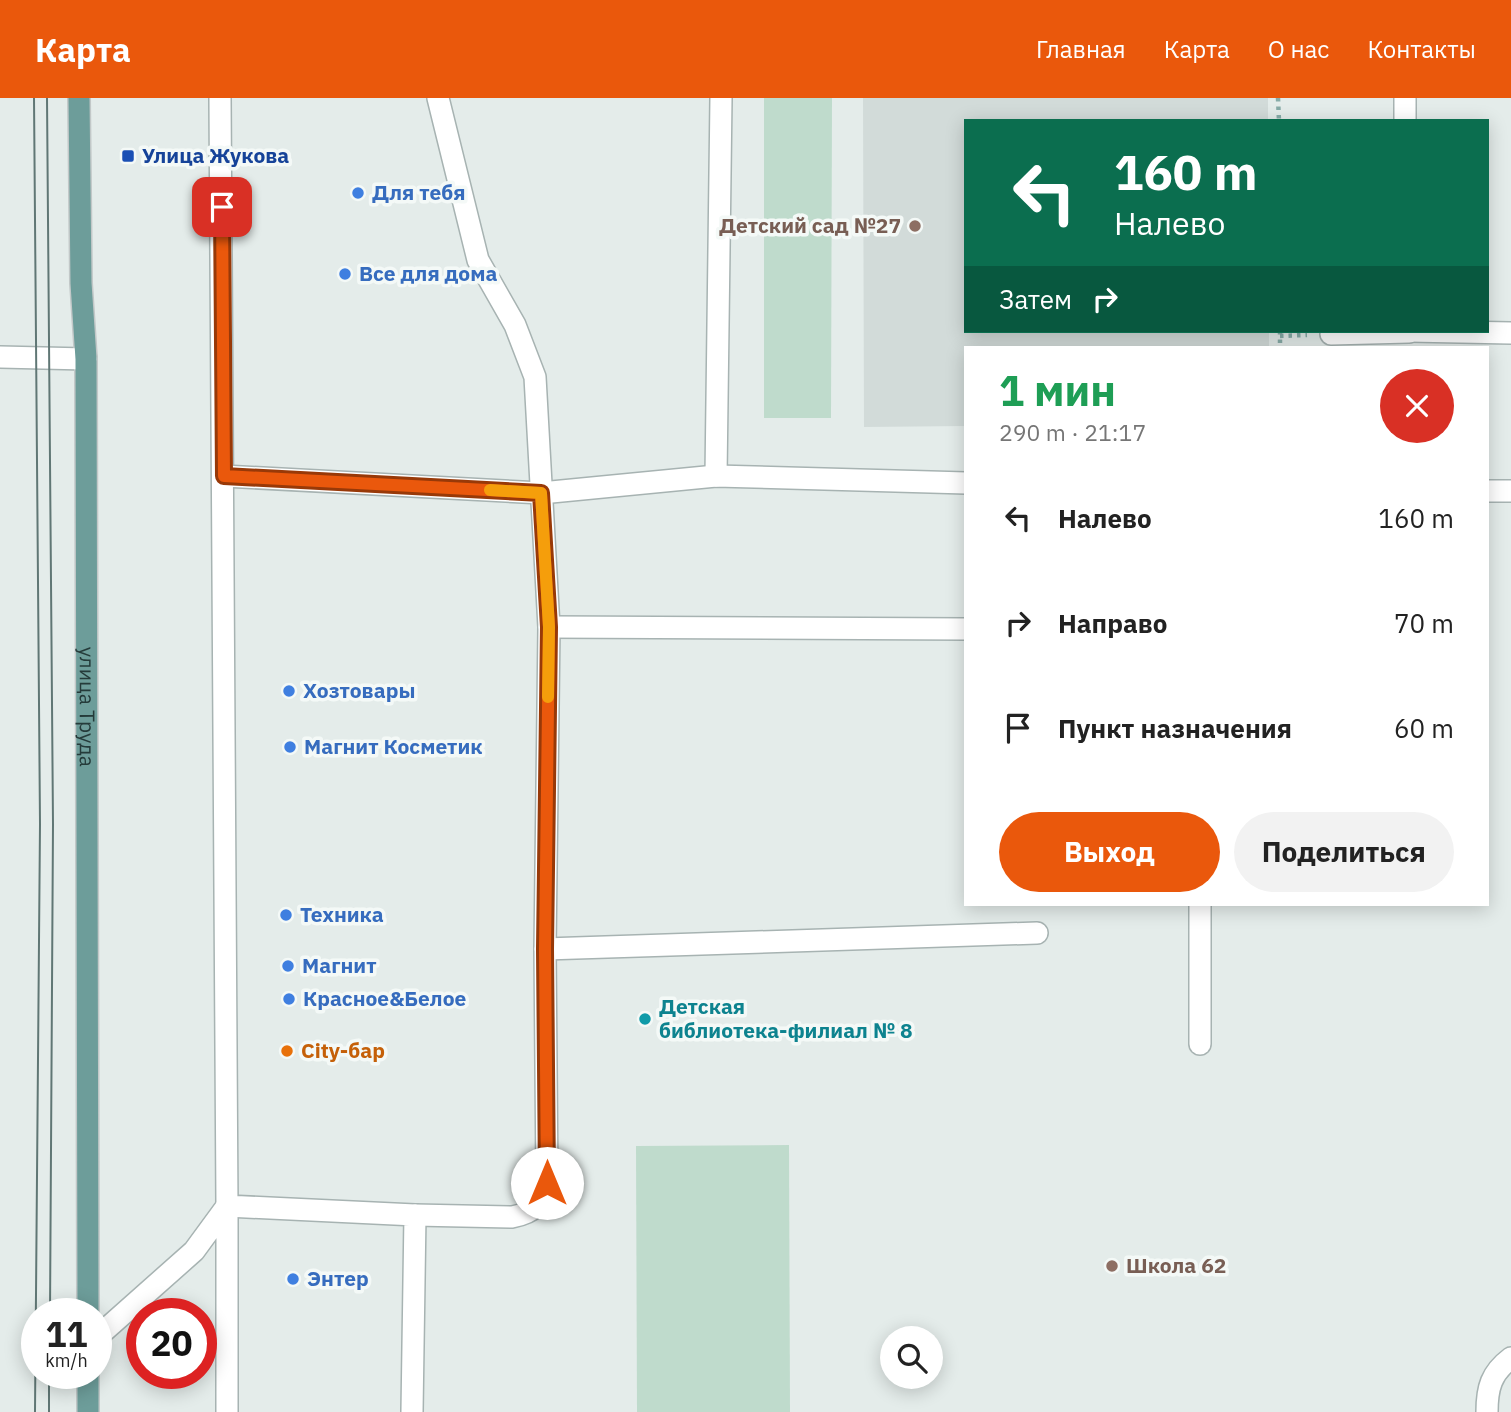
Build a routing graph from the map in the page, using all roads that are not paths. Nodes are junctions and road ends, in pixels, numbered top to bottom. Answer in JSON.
{"nodes":[{"id":1,"x":79,"y":98,"type":"edge"},
{"id":2,"x":220,"y":98,"type":"edge"},
{"id":3,"x":438,"y":98,"type":"edge"},
{"id":4,"x":720,"y":98,"type":"edge"},
{"id":5,"x":1405,"y":98,"type":"edge"},
{"id":6,"x":1405,"y":119,"type":"edge"},
{"id":7,"x":1357,"y":333,"type":"edge"},
{"id":8,"x":1489,"y":333,"type":"edge"},
{"id":9,"x":1511,"y":333,"type":"edge"},
{"id":10,"x":1331,"y":334,"type":"dead end"},
{"id":11,"x":0,"y":357,"type":"edge"},
{"id":12,"x":86,"y":359,"type":"junction"},
{"id":13,"x":224,"y":476,"type":"junction"},
{"id":14,"x":716,"y":476,"type":"junction"},
{"id":15,"x":964,"y":483,"type":"edge"},
{"id":16,"x":1489,"y":491,"type":"edge"},
{"id":17,"x":1511,"y":491,"type":"edge"},
{"id":18,"x":541,"y":493,"type":"junction"},
{"id":19,"x":549,"y":627,"type":"junction"},
{"id":20,"x":964,"y":629,"type":"edge"},
{"id":21,"x":1200,"y":906,"type":"edge"},
{"id":22,"x":1037,"y":933,"type":"dead end"},
{"id":23,"x":545,"y":949,"type":"junction"},
{"id":24,"x":1200,"y":1044,"type":"dead end"},
{"id":25,"x":227,"y":1206,"type":"junction"},
{"id":26,"x":415,"y":1215,"type":"junction"},
{"id":27,"x":88,"y":1298,"type":"edge"},
{"id":28,"x":112,"y":1324,"type":"edge"},
{"id":29,"x":1511,"y":1358,"type":"edge"},
{"id":30,"x":88,"y":1389,"type":"edge"},
{"id":31,"x":88,"y":1412,"type":"edge"},
{"id":32,"x":227,"y":1412,"type":"edge"},
{"id":33,"x":412,"y":1412,"type":"edge"},
{"id":34,"x":1487,"y":1412,"type":"edge"}],
"edges":[{"from":1,"to":12,"type":"main road","name":"улица Труда"},
{"from":2,"to":13,"type":"street"},
{"from":3,"to":18,"type":"street"},
{"from":4,"to":14,"type":"street"},
{"from":5,"to":6,"type":"street"},
{"from":7,"to":10,"type":"street"},
{"from":8,"to":9,"type":"street"},
{"from":11,"to":12,"type":"street"},
{"from":12,"to":27,"type":"main road","name":"улица Труда"},
{"from":13,"to":18,"type":"street"},
{"from":13,"to":25,"type":"street"},
{"from":14,"to":15,"type":"street"},
{"from":14,"to":18,"type":"street"},
{"from":16,"to":17,"type":"street"},
{"from":18,"to":19,"type":"street"},
{"from":19,"to":20,"type":"street"},
{"from":19,"to":23,"type":"street"},
{"from":21,"to":24,"type":"street"},
{"from":22,"to":23,"type":"street"},
{"from":23,"to":26,"type":"street"},
{"from":25,"to":26,"type":"street"},
{"from":25,"to":28,"type":"street"},
{"from":25,"to":32,"type":"street"},
{"from":26,"to":33,"type":"street"},
{"from":29,"to":34,"type":"street"},
{"from":30,"to":31,"type":"main road"}]}
